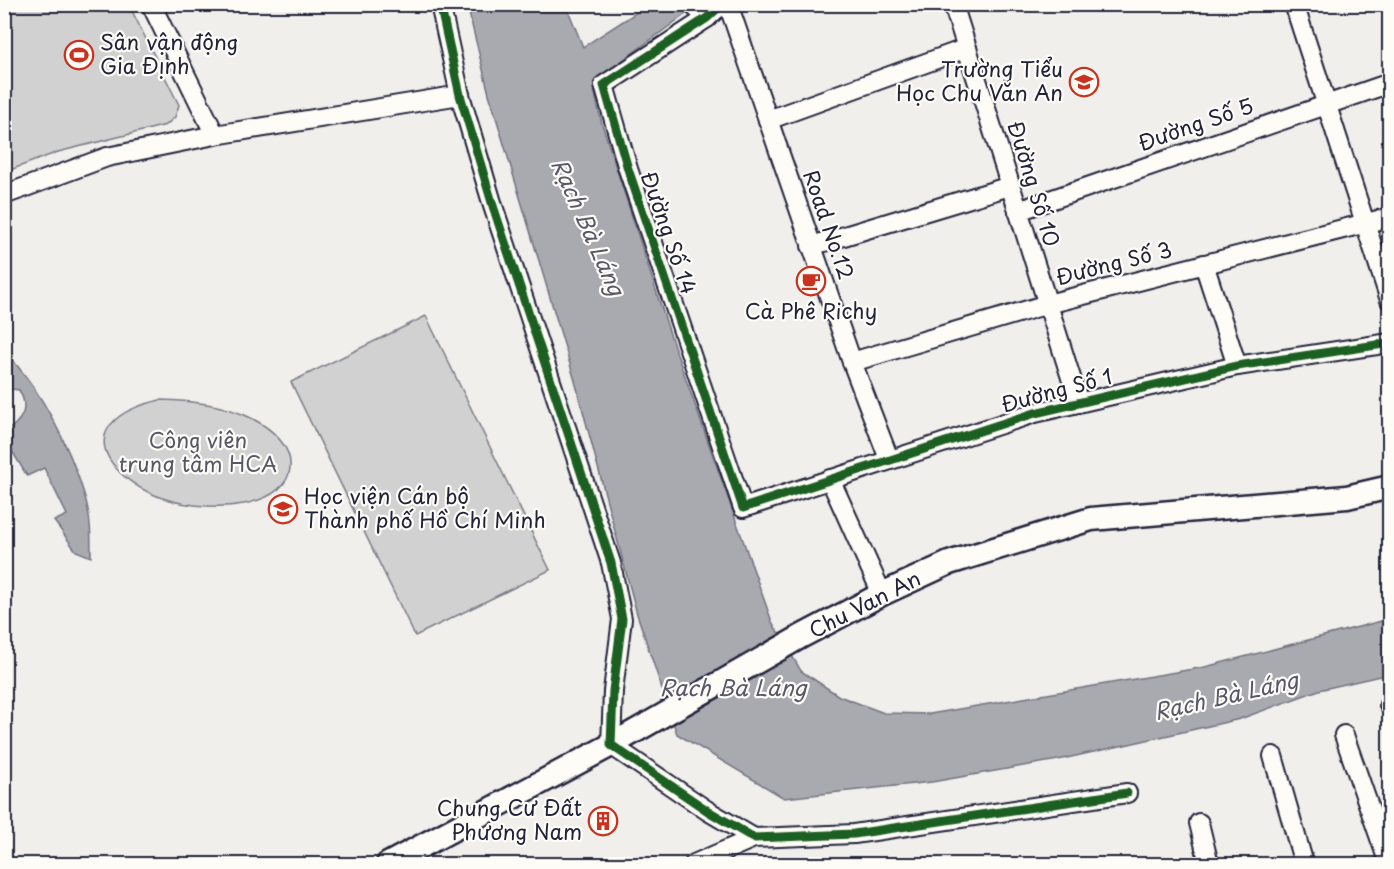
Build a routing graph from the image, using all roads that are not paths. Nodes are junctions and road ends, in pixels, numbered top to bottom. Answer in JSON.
{"nodes":[{"id":1,"x":151,"y":4,"type":"edge"},
{"id":2,"x":440,"y":4,"type":"edge"},
{"id":3,"x":722,"y":4,"type":"edge"},
{"id":4,"x":728,"y":4,"type":"edge"},
{"id":5,"x":953,"y":4,"type":"edge"},
{"id":6,"x":1294,"y":4,"type":"edge"},
{"id":7,"x":692,"y":5,"type":"edge"},
{"id":8,"x":707,"y":18,"type":"junction"},
{"id":9,"x":967,"y":48,"type":"junction"},
{"id":10,"x":1389,"y":82,"type":"edge"},
{"id":11,"x":460,"y":95,"type":"junction"},
{"id":12,"x":1326,"y":104,"type":"junction"},
{"id":13,"x":768,"y":120,"type":"junction"},
{"id":14,"x":215,"y":135,"type":"junction"},
{"id":15,"x":1010,"y":186,"type":"junction"},
{"id":16,"x":4,"y":195,"type":"edge"},
{"id":17,"x":1018,"y":211,"type":"junction"},
{"id":18,"x":1389,"y":217,"type":"edge"},
{"id":19,"x":1365,"y":224,"type":"junction"},
{"id":20,"x":811,"y":246,"type":"junction"},
{"id":21,"x":1204,"y":264,"type":"junction"},
{"id":22,"x":1389,"y":300,"type":"edge"},
{"id":23,"x":1048,"y":304,"type":"junction"},
{"id":24,"x":1389,"y":343,"type":"edge"},
{"id":25,"x":852,"y":362,"type":"junction"},
{"id":26,"x":1237,"y":366,"type":"junction"},
{"id":27,"x":1079,"y":403,"type":"junction"},
{"id":28,"x":889,"y":459,"type":"junction"},
{"id":29,"x":830,"y":479,"type":"junction"},
{"id":30,"x":1389,"y":487,"type":"edge"},
{"id":31,"x":743,"y":508,"type":"joint"},
{"id":32,"x":882,"y":594,"type":"junction"},
{"id":33,"x":1344,"y":735,"type":"dead end"},
{"id":34,"x":611,"y":745,"type":"junction"},
{"id":35,"x":1273,"y":756,"type":"dead end"},
{"id":36,"x":1127,"y":793,"type":"dead end"},
{"id":37,"x":1199,"y":823,"type":"dead end"},
{"id":38,"x":754,"y":838,"type":"junction"},
{"id":39,"x":388,"y":864,"type":"edge"},
{"id":40,"x":694,"y":864,"type":"edge"},
{"id":41,"x":1209,"y":864,"type":"edge"},
{"id":42,"x":1304,"y":864,"type":"edge"},
{"id":43,"x":1389,"y":864,"type":"edge"}],
"edges":[{"from":1,"to":14,"type":"street"},
{"from":2,"to":11,"type":"street"},
{"from":3,"to":8,"type":"street"},
{"from":4,"to":13,"type":"street","name":"Road No.12"},
{"from":5,"to":9,"type":"street","name":"Đường Số 10"},
{"from":6,"to":12,"type":"street"},
{"from":7,"to":8,"type":"street"},
{"from":8,"to":31,"type":"street","name":"Đường Số 14"},
{"from":9,"to":13,"type":"street"},
{"from":9,"to":15,"type":"street","name":"Đường Số 10"},
{"from":10,"to":12,"type":"street","name":"Đường Số 5"},
{"from":11,"to":14,"type":"street"},
{"from":11,"to":34,"type":"street"},
{"from":12,"to":17,"type":"street","name":"Đường Số 5"},
{"from":12,"to":19,"type":"street"},
{"from":13,"to":20,"type":"street","name":"Road No.12"},
{"from":14,"to":16,"type":"street"},
{"from":15,"to":17,"type":"street","name":"Đường Số 10"},
{"from":15,"to":20,"type":"street"},
{"from":17,"to":23,"type":"street","name":"Đường Số 10"},
{"from":18,"to":19,"type":"street","name":"Đường Số 3"},
{"from":19,"to":21,"type":"street","name":"Đường Số 3"},
{"from":19,"to":22,"type":"street"},
{"from":20,"to":25,"type":"street","name":"Road No.12"},
{"from":21,"to":23,"type":"street","name":"Đường Số 3"},
{"from":21,"to":26,"type":"street"},
{"from":23,"to":25,"type":"street","name":"Đường Số 3"},
{"from":23,"to":27,"type":"street","name":"Đường Số 10"},
{"from":24,"to":26,"type":"street","name":"Đường Số 1"},
{"from":25,"to":28,"type":"street","name":"Road No.12"},
{"from":26,"to":27,"type":"street","name":"Đường Số 1"},
{"from":27,"to":28,"type":"street","name":"Đường Số 1"},
{"from":28,"to":29,"type":"street","name":"Đường Số 1"},
{"from":29,"to":31,"type":"street","name":"Đường Số 1"},
{"from":29,"to":32,"type":"street"},
{"from":30,"to":32,"type":"street","name":"Chu Van An"},
{"from":32,"to":34,"type":"street","name":"Chu Van An"},
{"from":33,"to":43,"type":"street"},
{"from":34,"to":38,"type":"street"},
{"from":34,"to":39,"type":"street","name":"Chu Van An"},
{"from":35,"to":42,"type":"street"},
{"from":36,"to":38,"type":"street"},
{"from":37,"to":41,"type":"street"},
{"from":38,"to":40,"type":"street"}]}
